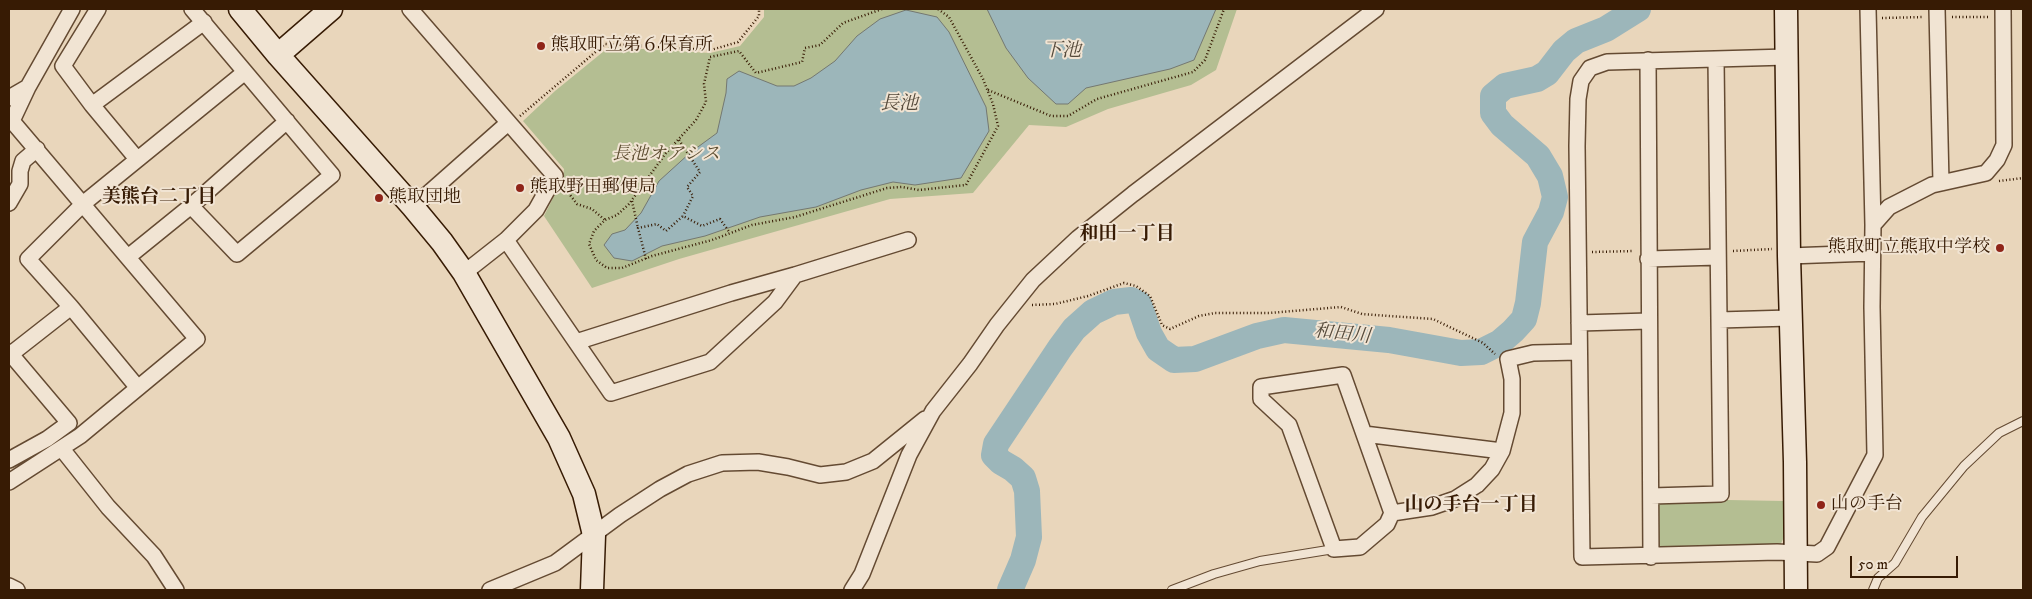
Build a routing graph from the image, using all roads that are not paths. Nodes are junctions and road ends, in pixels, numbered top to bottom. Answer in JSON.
{"nodes":[{"id":1,"x":72,"y":9,"type":"edge"},
{"id":2,"x":98,"y":9,"type":"edge"},
{"id":3,"x":192,"y":9,"type":"edge"},
{"id":4,"x":240,"y":9,"type":"edge"},
{"id":5,"x":331,"y":9,"type":"edge"},
{"id":6,"x":410,"y":9,"type":"edge"},
{"id":7,"x":1376,"y":9,"type":"edge"},
{"id":8,"x":1786,"y":9,"type":"edge"},
{"id":9,"x":1868,"y":9,"type":"edge"},
{"id":10,"x":1937,"y":9,"type":"edge"},
{"id":11,"x":2003,"y":9,"type":"edge"},
{"id":12,"x":204,"y":22,"type":"junction"},
{"id":13,"x":278,"y":55,"type":"junction"},
{"id":14,"x":1787,"y":58,"type":"junction"},
{"id":15,"x":1716,"y":59,"type":"junction"},
{"id":16,"x":1648,"y":60,"type":"junction"},
{"id":17,"x":245,"y":72,"type":"junction"},
{"id":18,"x":28,"y":87,"type":"junction"},
{"id":19,"x":9,"y":98,"type":"edge"},
{"id":20,"x":92,"y":105,"type":"junction"},
{"id":21,"x":287,"y":121,"type":"junction"},
{"id":22,"x":508,"y":123,"type":"junction"},
{"id":23,"x":36,"y":149,"type":"junction"},
{"id":24,"x":136,"y":160,"type":"junction"},
{"id":25,"x":15,"y":164,"type":"edge"},
{"id":26,"x":1941,"y":183,"type":"junction"},
{"id":27,"x":9,"y":203,"type":"edge"},
{"id":28,"x":84,"y":204,"type":"junction"},
{"id":29,"x":191,"y":206,"type":"junction"},
{"id":30,"x":413,"y":207,"type":"junction"},
{"id":31,"x":1873,"y":225,"type":"junction"},
{"id":32,"x":506,"y":240,"type":"junction"},
{"id":33,"x":908,"y":240,"type":"dead end"},
{"id":34,"x":1789,"y":253,"type":"junction"},
{"id":35,"x":1872,"y":253,"type":"junction"},
{"id":36,"x":1718,"y":254,"type":"junction"},
{"id":37,"x":1648,"y":255,"type":"junction"},
{"id":38,"x":128,"y":257,"type":"junction"},
{"id":39,"x":464,"y":273,"type":"junction"},
{"id":40,"x":795,"y":275,"type":"junction"},
{"id":41,"x":71,"y":307,"type":"junction"},
{"id":42,"x":1790,"y":318,"type":"junction"},
{"id":43,"x":1719,"y":320,"type":"junction"},
{"id":44,"x":1649,"y":321,"type":"junction"},
{"id":45,"x":1579,"y":323,"type":"junction"},
{"id":46,"x":576,"y":342,"type":"junction"},
{"id":47,"x":1579,"y":352,"type":"junction"},
{"id":48,"x":10,"y":353,"type":"edge"},
{"id":49,"x":138,"y":388,"type":"junction"},
{"id":50,"x":933,"y":411,"type":"junction"},
{"id":51,"x":2023,"y":421,"type":"edge"},
{"id":52,"x":1364,"y":434,"type":"junction"},
{"id":53,"x":62,"y":449,"type":"junction"},
{"id":54,"x":1502,"y":451,"type":"junction"},
{"id":55,"x":9,"y":460,"type":"edge"},
{"id":56,"x":9,"y":482,"type":"edge"},
{"id":57,"x":1651,"y":496,"type":"junction"},
{"id":58,"x":1392,"y":513,"type":"junction"},
{"id":59,"x":594,"y":535,"type":"junction"},
{"id":60,"x":1334,"y":549,"type":"junction"},
{"id":61,"x":1796,"y":553,"type":"junction"},
{"id":62,"x":1651,"y":557,"type":"junction"},
{"id":63,"x":9,"y":586,"type":"edge"},
{"id":64,"x":17,"y":590,"type":"edge"},
{"id":65,"x":176,"y":590,"type":"edge"},
{"id":66,"x":490,"y":590,"type":"edge"},
{"id":67,"x":592,"y":590,"type":"edge"},
{"id":68,"x":852,"y":590,"type":"edge"},
{"id":69,"x":1172,"y":590,"type":"edge"},
{"id":70,"x":1796,"y":590,"type":"edge"},
{"id":71,"x":1873,"y":590,"type":"edge"}],
"edges":[{"from":1,"to":18,"type":"street"},
{"from":2,"to":20,"type":"street"},
{"from":3,"to":12,"type":"street"},
{"from":4,"to":13,"type":"street"},
{"from":5,"to":13,"type":"street"},
{"from":6,"to":22,"type":"street"},
{"from":7,"to":50,"type":"street"},
{"from":8,"to":14,"type":"street"},
{"from":9,"to":31,"type":"street"},
{"from":10,"to":26,"type":"street"},
{"from":11,"to":26,"type":"street"},
{"from":12,"to":17,"type":"street"},
{"from":12,"to":20,"type":"street"},
{"from":13,"to":30,"type":"street"},
{"from":14,"to":15,"type":"street"},
{"from":14,"to":34,"type":"street"},
{"from":15,"to":16,"type":"street"},
{"from":15,"to":36,"type":"street"},
{"from":16,"to":37,"type":"street"},
{"from":16,"to":45,"type":"street"},
{"from":17,"to":21,"type":"street"},
{"from":17,"to":24,"type":"street"},
{"from":18,"to":19,"type":"street"},
{"from":18,"to":23,"type":"street"},
{"from":20,"to":24,"type":"street"},
{"from":21,"to":29,"type":"street"},
{"from":21,"to":29,"type":"street"},
{"from":22,"to":30,"type":"street"},
{"from":22,"to":32,"type":"street"},
{"from":23,"to":25,"type":"street"},
{"from":23,"to":28,"type":"street"},
{"from":24,"to":28,"type":"street"},
{"from":25,"to":27,"type":"street"},
{"from":26,"to":31,"type":"street"},
{"from":28,"to":38,"type":"street"},
{"from":28,"to":41,"type":"street"},
{"from":29,"to":38,"type":"street"},
{"from":30,"to":39,"type":"street"},
{"from":31,"to":35,"type":"street"},
{"from":32,"to":39,"type":"street"},
{"from":32,"to":46,"type":"street"},
{"from":33,"to":40,"type":"street"},
{"from":34,"to":35,"type":"street"},
{"from":34,"to":42,"type":"street"},
{"from":35,"to":61,"type":"street"},
{"from":36,"to":37,"type":"street"},
{"from":36,"to":43,"type":"street"},
{"from":37,"to":44,"type":"street"},
{"from":38,"to":49,"type":"street"},
{"from":39,"to":59,"type":"street"},
{"from":40,"to":46,"type":"street"},
{"from":40,"to":46,"type":"street"},
{"from":41,"to":48,"type":"street"},
{"from":41,"to":49,"type":"street"},
{"from":42,"to":43,"type":"street"},
{"from":42,"to":61,"type":"street"},
{"from":43,"to":57,"type":"street"},
{"from":44,"to":45,"type":"street"},
{"from":44,"to":57,"type":"street"},
{"from":45,"to":47,"type":"street"},
{"from":47,"to":54,"type":"street"},
{"from":47,"to":62,"type":"street"},
{"from":48,"to":55,"type":"street"},
{"from":49,"to":53,"type":"street"},
{"from":50,"to":59,"type":"street"},
{"from":50,"to":68,"type":"street"},
{"from":51,"to":71,"type":"lane"},
{"from":52,"to":54,"type":"street"},
{"from":52,"to":58,"type":"street"},
{"from":52,"to":60,"type":"street"},
{"from":53,"to":56,"type":"street"},
{"from":53,"to":65,"type":"street"},
{"from":54,"to":58,"type":"street"},
{"from":57,"to":62,"type":"street"},
{"from":58,"to":60,"type":"street"},
{"from":59,"to":66,"type":"street"},
{"from":59,"to":67,"type":"street"},
{"from":60,"to":69,"type":"lane"},
{"from":61,"to":62,"type":"street"},
{"from":61,"to":70,"type":"street"},
{"from":63,"to":64,"type":"street"}]}
